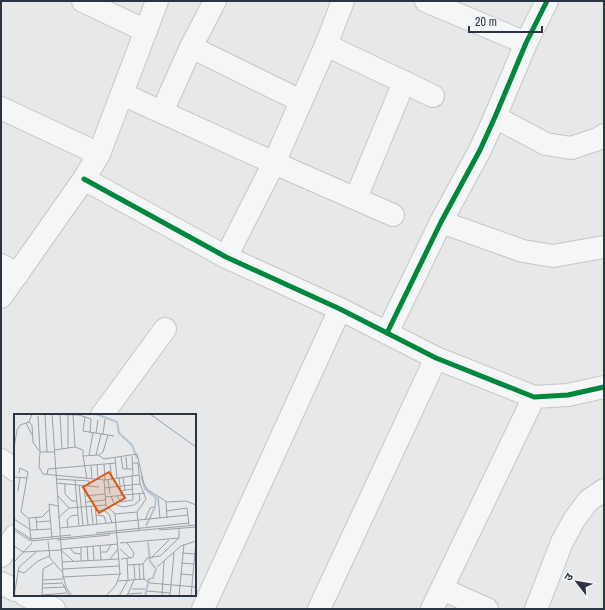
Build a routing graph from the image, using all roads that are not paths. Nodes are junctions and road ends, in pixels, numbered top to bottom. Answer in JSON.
{"nodes":[{"id":1,"x":83,"y":1,"type":"edge"},
{"id":2,"x":157,"y":1,"type":"edge"},
{"id":3,"x":215,"y":1,"type":"edge"},
{"id":4,"x":344,"y":1,"type":"edge"},
{"id":5,"x":547,"y":1,"type":"edge"},
{"id":6,"x":436,"y":3,"type":"edge"},
{"id":7,"x":146,"y":31,"type":"junction"},
{"id":8,"x":526,"y":43,"type":"junction"},
{"id":9,"x":326,"y":45,"type":"junction"},
{"id":10,"x":191,"y":47,"type":"junction"},
{"id":11,"x":404,"y":82,"type":"junction"},
{"id":12,"x":122,"y":94,"type":"junction"},
{"id":13,"x":432,"y":96,"type":"dead end"},
{"id":14,"x":301,"y":101,"type":"junction"},
{"id":15,"x":1,"y":108,"type":"edge"},
{"id":16,"x":162,"y":112,"type":"junction"},
{"id":17,"x":495,"y":117,"type":"junction"},
{"id":18,"x":604,"y":135,"type":"edge"},
{"id":19,"x":99,"y":154,"type":"junction"},
{"id":20,"x":274,"y":163,"type":"junction"},
{"id":21,"x":84,"y":179,"type":"junction"},
{"id":22,"x":356,"y":198,"type":"junction"},
{"id":23,"x":393,"y":215,"type":"dead end"},
{"id":24,"x":441,"y":222,"type":"junction"},
{"id":25,"x":604,"y":247,"type":"edge"},
{"id":26,"x":226,"y":257,"type":"junction"},
{"id":27,"x":10,"y":269,"type":"edge"},
{"id":28,"x":1,"y":298,"type":"edge"},
{"id":29,"x":340,"y":309,"type":"junction"},
{"id":30,"x":165,"y":329,"type":"dead end"},
{"id":31,"x":387,"y":333,"type":"junction"},
{"id":32,"x":436,"y":358,"type":"junction"},
{"id":33,"x":604,"y":387,"type":"edge"},
{"id":34,"x":534,"y":397,"type":"junction"},
{"id":35,"x":103,"y":414,"type":"edge"},
{"id":36,"x":1,"y":460,"type":"edge"},
{"id":37,"x":14,"y":469,"type":"edge"},
{"id":38,"x":604,"y":490,"type":"edge"},
{"id":39,"x":14,"y":537,"type":"edge"},
{"id":40,"x":1,"y":556,"type":"edge"},
{"id":41,"x":1,"y":584,"type":"edge"},
{"id":42,"x":442,"y":589,"type":"junction"},
{"id":43,"x":14,"y":590,"type":"edge"},
{"id":44,"x":27,"y":596,"type":"edge"},
{"id":45,"x":54,"y":609,"type":"edge"},
{"id":46,"x":203,"y":609,"type":"edge"},
{"id":47,"x":319,"y":609,"type":"edge"},
{"id":48,"x":432,"y":609,"type":"edge"},
{"id":49,"x":487,"y":609,"type":"edge"},
{"id":50,"x":536,"y":609,"type":"edge"}],
"edges":[{"from":1,"to":7,"type":"street"},
{"from":2,"to":7,"type":"street"},
{"from":3,"to":10,"type":"street"},
{"from":4,"to":9,"type":"street"},
{"from":5,"to":8,"type":"street"},
{"from":6,"to":8,"type":"street"},
{"from":7,"to":12,"type":"street"},
{"from":8,"to":17,"type":"street"},
{"from":9,"to":11,"type":"street"},
{"from":9,"to":14,"type":"street"},
{"from":10,"to":14,"type":"street"},
{"from":10,"to":16,"type":"street"},
{"from":11,"to":13,"type":"street"},
{"from":11,"to":22,"type":"street"},
{"from":12,"to":16,"type":"street"},
{"from":12,"to":19,"type":"street"},
{"from":14,"to":20,"type":"street"},
{"from":15,"to":19,"type":"street"},
{"from":16,"to":20,"type":"street"},
{"from":17,"to":18,"type":"street"},
{"from":17,"to":24,"type":"street"},
{"from":19,"to":21,"type":"street"},
{"from":20,"to":22,"type":"street"},
{"from":20,"to":26,"type":"street"},
{"from":21,"to":26,"type":"street"},
{"from":21,"to":27,"type":"street"},
{"from":22,"to":23,"type":"street"},
{"from":24,"to":25,"type":"street"},
{"from":24,"to":31,"type":"street"},
{"from":26,"to":29,"type":"street"},
{"from":27,"to":28,"type":"street"},
{"from":29,"to":31,"type":"street"},
{"from":29,"to":46,"type":"street"},
{"from":30,"to":35,"type":"street"},
{"from":31,"to":32,"type":"street"},
{"from":32,"to":34,"type":"street"},
{"from":32,"to":47,"type":"street"},
{"from":33,"to":34,"type":"street"},
{"from":34,"to":42,"type":"street"},
{"from":36,"to":37,"type":"street"},
{"from":38,"to":50,"type":"street"},
{"from":39,"to":40,"type":"street"},
{"from":41,"to":43,"type":"street"},
{"from":42,"to":48,"type":"street"},
{"from":42,"to":49,"type":"street"},
{"from":44,"to":45,"type":"street"}]}
